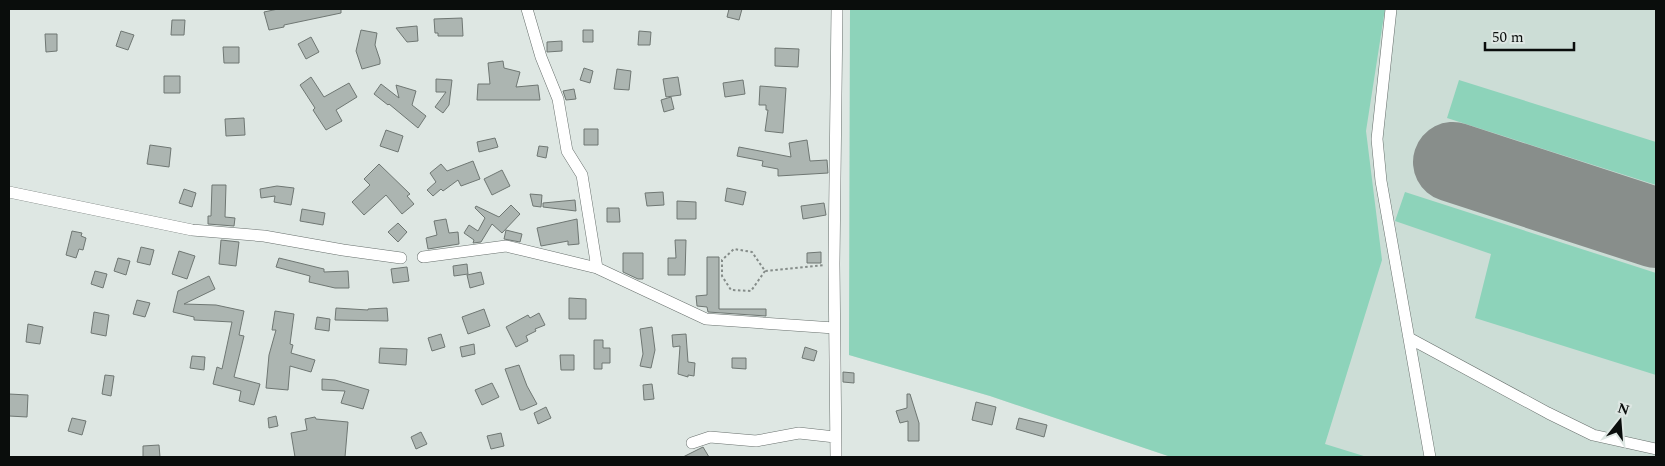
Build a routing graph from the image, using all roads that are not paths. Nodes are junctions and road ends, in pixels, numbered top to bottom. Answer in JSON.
{"nodes":[{"id":1,"x":527,"y":9,"type":"edge"},
{"id":2,"x":837,"y":9,"type":"edge"},
{"id":3,"x":1391,"y":9,"type":"edge"},
{"id":4,"x":9,"y":192,"type":"edge"},
{"id":5,"x":423,"y":257,"type":"dead end"},
{"id":6,"x":401,"y":258,"type":"dead end"},
{"id":7,"x":596,"y":268,"type":"junction"},
{"id":8,"x":834,"y":328,"type":"junction"},
{"id":9,"x":1410,"y":338,"type":"junction"},
{"id":10,"x":835,"y":437,"type":"junction"},
{"id":11,"x":692,"y":443,"type":"dead end"},
{"id":12,"x":1656,"y":449,"type":"edge"},
{"id":13,"x":836,"y":457,"type":"edge"},
{"id":14,"x":1430,"y":457,"type":"edge"}],
"edges":[{"from":1,"to":7,"type":"street"},
{"from":2,"to":8,"type":"street"},
{"from":3,"to":9,"type":"street"},
{"from":4,"to":6,"type":"street"},
{"from":5,"to":7,"type":"street"},
{"from":7,"to":8,"type":"street"},
{"from":8,"to":10,"type":"street"},
{"from":9,"to":12,"type":"street"},
{"from":9,"to":14,"type":"street"},
{"from":10,"to":11,"type":"street"},
{"from":10,"to":13,"type":"street"}]}
